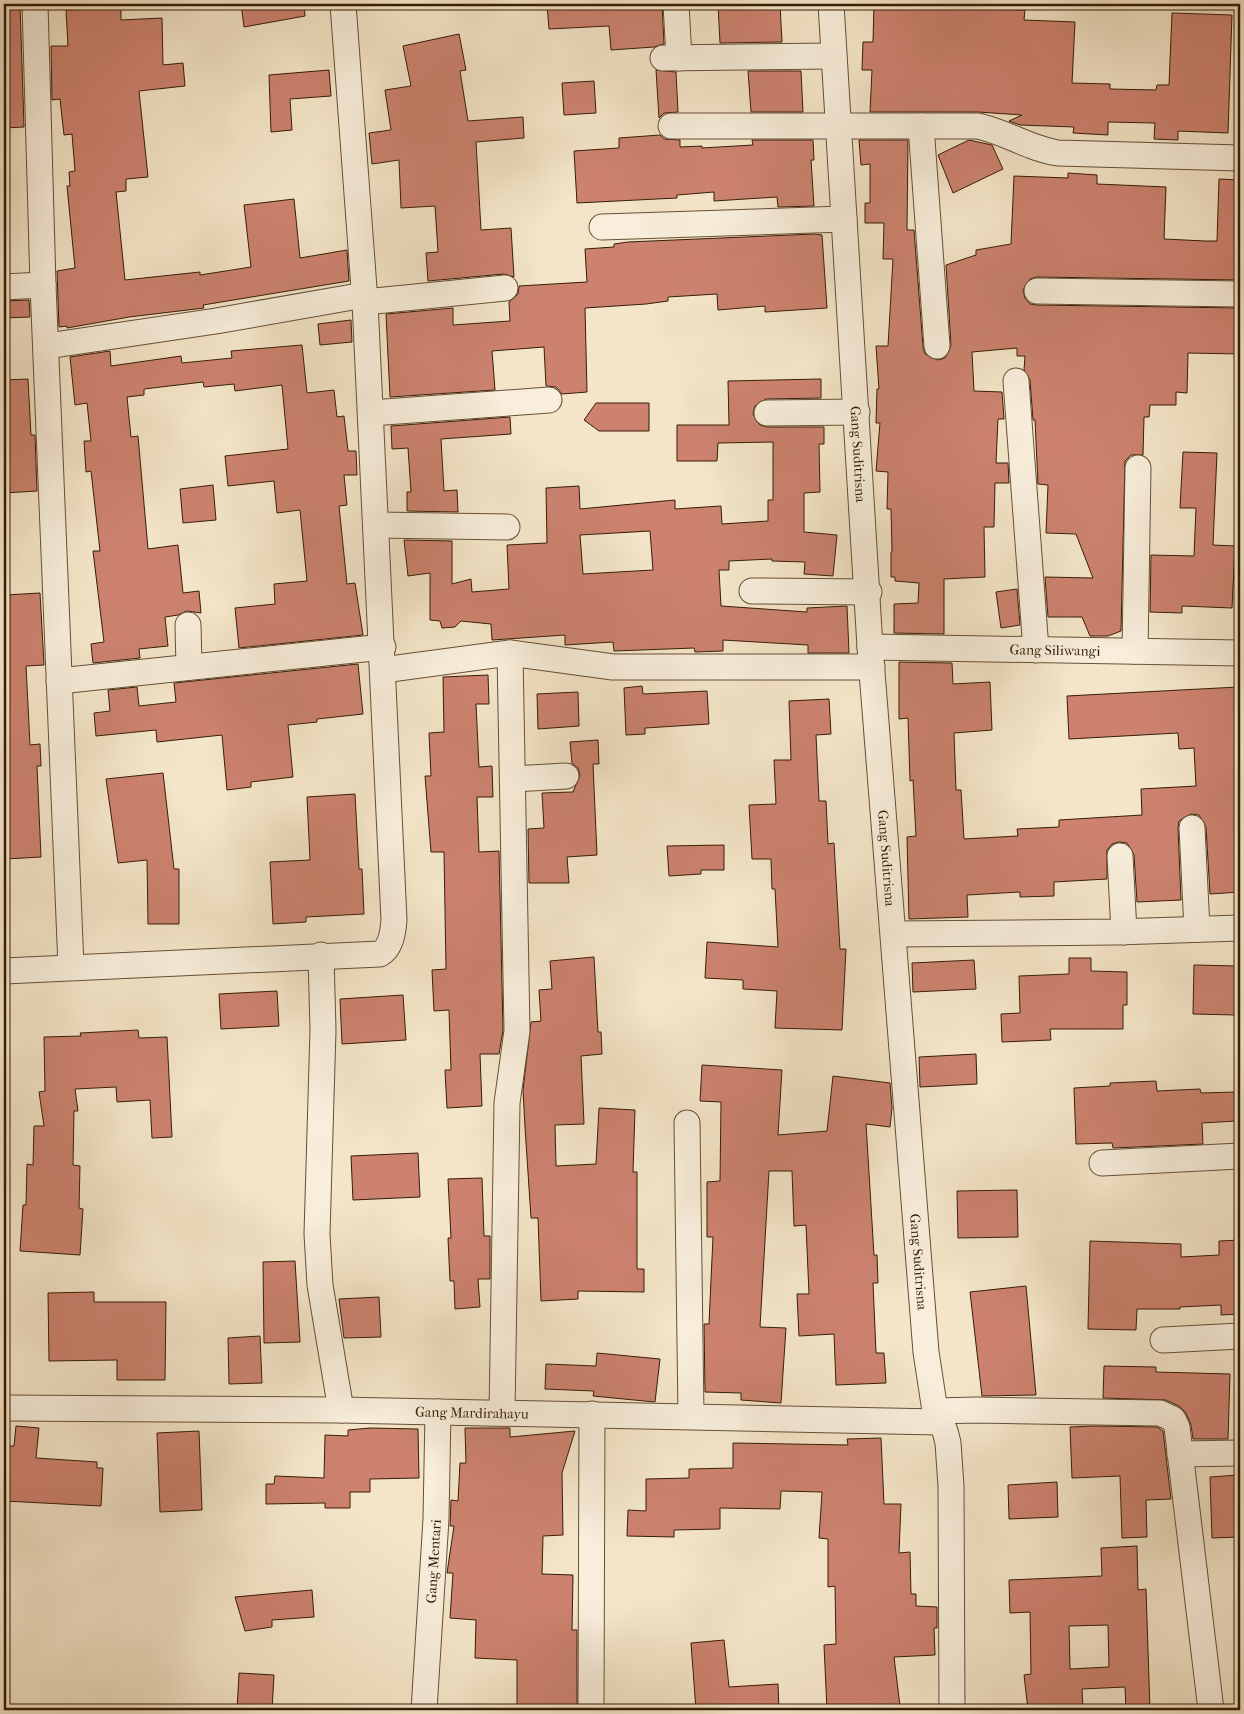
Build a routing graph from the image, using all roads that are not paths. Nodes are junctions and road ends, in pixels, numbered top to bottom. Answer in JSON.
{"nodes":[{"id":1,"x":35,"y":4,"type":"edge"},
{"id":2,"x":343,"y":4,"type":"edge"},
{"id":3,"x":676,"y":4,"type":"edge"},
{"id":4,"x":830,"y":4,"type":"edge"},
{"id":5,"x":832,"y":56,"type":"junction"},
{"id":6,"x":670,"y":126,"type":"dead end"},
{"id":7,"x":838,"y":126,"type":"junction"},
{"id":8,"x":921,"y":126,"type":"junction"},
{"id":9,"x":1240,"y":158,"type":"edge"},
{"id":10,"x":844,"y":219,"type":"junction"},
{"id":11,"x":602,"y":227,"type":"dead end"},
{"id":12,"x":43,"y":285,"type":"junction"},
{"id":13,"x":4,"y":287,"type":"edge"},
{"id":14,"x":505,"y":288,"type":"dead end"},
{"id":15,"x":1037,"y":291,"type":"dead end"},
{"id":16,"x":1240,"y":294,"type":"edge"},
{"id":17,"x":365,"y":298,"type":"junction"},
{"id":18,"x":47,"y":346,"type":"junction"},
{"id":19,"x":937,"y":346,"type":"dead end"},
{"id":20,"x":1016,"y":381,"type":"dead end"},
{"id":21,"x":549,"y":400,"type":"dead end"},
{"id":22,"x":857,"y":412,"type":"junction"},
{"id":23,"x":371,"y":413,"type":"junction"},
{"id":24,"x":767,"y":413,"type":"dead end"},
{"id":25,"x":1138,"y":468,"type":"dead end"},
{"id":26,"x":377,"y":525,"type":"junction"},
{"id":27,"x":507,"y":527,"type":"dead end"},
{"id":28,"x":752,"y":591,"type":"dead end"},
{"id":29,"x":868,"y":592,"type":"junction"},
{"id":30,"x":188,"y":625,"type":"dead end"},
{"id":31,"x":1036,"y":650,"type":"junction"},
{"id":32,"x":1135,"y":651,"type":"junction"},
{"id":33,"x":1240,"y":652,"type":"edge"},
{"id":34,"x":510,"y":653,"type":"junction"},
{"id":35,"x":871,"y":657,"type":"junction"},
{"id":36,"x":383,"y":658,"type":"junction"},
{"id":37,"x":189,"y":667,"type":"junction"},
{"id":38,"x":59,"y":681,"type":"junction"},
{"id":39,"x":566,"y":776,"type":"dead end"},
{"id":40,"x":513,"y":779,"type":"junction"},
{"id":41,"x":1192,"y":828,"type":"dead end"},
{"id":42,"x":1120,"y":856,"type":"dead end"},
{"id":43,"x":1240,"y":928,"type":"edge"},
{"id":44,"x":1197,"y":929,"type":"junction"},
{"id":45,"x":1124,"y":932,"type":"junction"},
{"id":46,"x":894,"y":934,"type":"junction"},
{"id":47,"x":322,"y":955,"type":"junction"},
{"id":48,"x":71,"y":967,"type":"junction"},
{"id":49,"x":4,"y":971,"type":"edge"},
{"id":50,"x":687,"y":1123,"type":"dead end"},
{"id":51,"x":1240,"y":1156,"type":"edge"},
{"id":52,"x":1102,"y":1163,"type":"dead end"},
{"id":53,"x":1240,"y":1336,"type":"edge"},
{"id":54,"x":1163,"y":1340,"type":"dead end"},
{"id":55,"x":4,"y":1408,"type":"edge"},
{"id":56,"x":341,"y":1410,"type":"junction"},
{"id":57,"x":438,"y":1412,"type":"junction"},
{"id":58,"x":502,"y":1413,"type":"junction"},
{"id":59,"x":592,"y":1414,"type":"junction"},
{"id":60,"x":690,"y":1415,"type":"junction"},
{"id":61,"x":937,"y":1416,"type":"junction"},
{"id":62,"x":1240,"y":1453,"type":"edge"},
{"id":63,"x":1180,"y":1454,"type":"junction"},
{"id":64,"x":424,"y":1710,"type":"edge"},
{"id":65,"x":591,"y":1710,"type":"edge"},
{"id":66,"x":952,"y":1710,"type":"edge"},
{"id":67,"x":1212,"y":1710,"type":"edge"}],
"edges":[{"from":1,"to":12,"type":"street"},
{"from":2,"to":17,"type":"street"},
{"from":3,"to":5,"type":"street"},
{"from":4,"to":5,"type":"street","name":"Gang Suditrisna"},
{"from":5,"to":7,"type":"street","name":"Gang Suditrisna"},
{"from":6,"to":7,"type":"street"},
{"from":7,"to":8,"type":"street"},
{"from":7,"to":10,"type":"street","name":"Gang Suditrisna"},
{"from":8,"to":9,"type":"street"},
{"from":8,"to":19,"type":"street"},
{"from":10,"to":11,"type":"street"},
{"from":10,"to":22,"type":"street","name":"Gang Suditrisna"},
{"from":12,"to":13,"type":"street"},
{"from":12,"to":18,"type":"street"},
{"from":14,"to":17,"type":"street"},
{"from":15,"to":16,"type":"street"},
{"from":17,"to":18,"type":"street"},
{"from":17,"to":23,"type":"street"},
{"from":18,"to":38,"type":"street"},
{"from":20,"to":31,"type":"street"},
{"from":21,"to":23,"type":"street"},
{"from":22,"to":24,"type":"street"},
{"from":22,"to":29,"type":"street","name":"Gang Suditrisna"},
{"from":23,"to":26,"type":"street"},
{"from":25,"to":32,"type":"street"},
{"from":26,"to":27,"type":"street"},
{"from":26,"to":36,"type":"street"},
{"from":28,"to":29,"type":"street"},
{"from":29,"to":35,"type":"street","name":"Gang Suditrisna"},
{"from":30,"to":37,"type":"street"},
{"from":31,"to":32,"type":"street","name":"Gang Siliwangi"},
{"from":31,"to":35,"type":"street","name":"Gang Siliwangi"},
{"from":32,"to":33,"type":"street","name":"Gang Siliwangi"},
{"from":34,"to":35,"type":"street","name":"Gang Siliwangi"},
{"from":34,"to":36,"type":"street","name":"Gang Siliwangi"},
{"from":34,"to":40,"type":"street"},
{"from":35,"to":46,"type":"street","name":"Gang Suditrisna"},
{"from":36,"to":37,"type":"street","name":"Gang Siliwangi"},
{"from":36,"to":47,"type":"street"},
{"from":37,"to":38,"type":"street","name":"Gang Siliwangi"},
{"from":38,"to":48,"type":"street"},
{"from":39,"to":40,"type":"street"},
{"from":40,"to":58,"type":"street"},
{"from":41,"to":44,"type":"street"},
{"from":42,"to":45,"type":"street"},
{"from":43,"to":44,"type":"street"},
{"from":44,"to":45,"type":"street"},
{"from":45,"to":46,"type":"street"},
{"from":46,"to":61,"type":"street","name":"Gang Suditrisna"},
{"from":47,"to":48,"type":"street"},
{"from":47,"to":56,"type":"street"},
{"from":48,"to":49,"type":"street"},
{"from":50,"to":60,"type":"street"},
{"from":51,"to":52,"type":"street"},
{"from":53,"to":54,"type":"street"},
{"from":55,"to":56,"type":"street","name":"Gang Mardirahayu"},
{"from":56,"to":57,"type":"street","name":"Gang Mardirahayu"},
{"from":57,"to":58,"type":"street","name":"Gang Mardirahayu"},
{"from":57,"to":64,"type":"street","name":"Gang Mentari"},
{"from":58,"to":59,"type":"street","name":"Gang Mardirahayu"},
{"from":59,"to":60,"type":"street","name":"Gang Mardirahayu"},
{"from":59,"to":65,"type":"street"},
{"from":60,"to":61,"type":"street","name":"Gang Mardirahayu"},
{"from":61,"to":63,"type":"street","name":"Gang Mardirahayu"},
{"from":61,"to":66,"type":"street","name":"Gang Suditrisna"},
{"from":62,"to":63,"type":"street"},
{"from":63,"to":67,"type":"street","name":"Gang Mardirahayu"}]}
